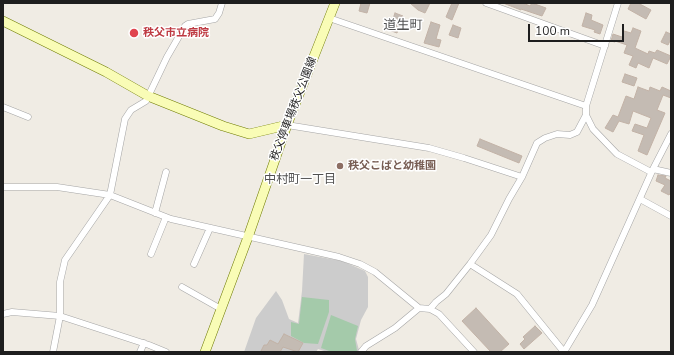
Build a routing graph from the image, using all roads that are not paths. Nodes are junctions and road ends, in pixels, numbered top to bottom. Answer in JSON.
{"nodes":[{"id":1,"x":222,"y":3,"type":"edge"},
{"id":2,"x":335,"y":3,"type":"edge"},
{"id":3,"x":487,"y":3,"type":"edge"},
{"id":4,"x":618,"y":3,"type":"edge"},
{"id":5,"x":329,"y":18,"type":"junction"},
{"id":6,"x":3,"y":21,"type":"edge"},
{"id":7,"x":605,"y":46,"type":"junction"},
{"id":8,"x":148,"y":96,"type":"junction"},
{"id":9,"x":586,"y":106,"type":"junction"},
{"id":10,"x":3,"y":107,"type":"edge"},
{"id":11,"x":586,"y":115,"type":"junction"},
{"id":12,"x":28,"y":117,"type":"dead end"},
{"id":13,"x":287,"y":125,"type":"junction"},
{"id":14,"x":671,"y":134,"type":"edge"},
{"id":15,"x":652,"y":170,"type":"junction"},
{"id":16,"x":166,"y":172,"type":"dead end"},
{"id":17,"x":671,"y":173,"type":"edge"},
{"id":18,"x":522,"y":178,"type":"junction"},
{"id":19,"x":3,"y":187,"type":"edge"},
{"id":20,"x":110,"y":195,"type":"junction"},
{"id":21,"x":640,"y":199,"type":"junction"},
{"id":22,"x":155,"y":213,"type":"junction"},
{"id":23,"x":671,"y":216,"type":"edge"},
{"id":24,"x":166,"y":217,"type":"junction"},
{"id":25,"x":210,"y":228,"type":"junction"},
{"id":26,"x":248,"y":237,"type":"junction"},
{"id":27,"x":151,"y":254,"type":"dead end"},
{"id":28,"x":194,"y":264,"type":"dead end"},
{"id":29,"x":470,"y":264,"type":"junction"},
{"id":30,"x":182,"y":286,"type":"dead end"},
{"id":31,"x":419,"y":308,"type":"junction"},
{"id":32,"x":222,"y":309,"type":"junction"},
{"id":33,"x":430,"y":309,"type":"junction"},
{"id":34,"x":3,"y":314,"type":"edge"},
{"id":35,"x":60,"y":316,"type":"junction"},
{"id":36,"x":144,"y":343,"type":"junction"},
{"id":37,"x":53,"y":352,"type":"edge"},
{"id":38,"x":140,"y":352,"type":"edge"},
{"id":39,"x":166,"y":352,"type":"edge"},
{"id":40,"x":205,"y":352,"type":"edge"},
{"id":41,"x":361,"y":352,"type":"edge"},
{"id":42,"x":474,"y":352,"type":"edge"},
{"id":43,"x":564,"y":352,"type":"edge"}],
"edges":[{"from":1,"to":8,"type":"street"},
{"from":2,"to":5,"type":"main road","name":"秩父停車場秩父公園線"},
{"from":3,"to":7,"type":"street"},
{"from":4,"to":7,"type":"street"},
{"from":5,"to":9,"type":"street"},
{"from":5,"to":13,"type":"main road","name":"秩父停車場秩父公園線"},
{"from":6,"to":8,"type":"main road"},
{"from":7,"to":9,"type":"street"},
{"from":8,"to":13,"type":"main road"},
{"from":8,"to":20,"type":"street"},
{"from":9,"to":11,"type":"street"},
{"from":10,"to":12,"type":"street"},
{"from":11,"to":15,"type":"street"},
{"from":11,"to":18,"type":"street"},
{"from":13,"to":18,"type":"street"},
{"from":13,"to":26,"type":"main road","name":"秩父停車場秩父公園線"},
{"from":14,"to":15,"type":"street"},
{"from":15,"to":17,"type":"street"},
{"from":15,"to":21,"type":"street"},
{"from":16,"to":22,"type":"street"},
{"from":18,"to":29,"type":"street"},
{"from":19,"to":20,"type":"street"},
{"from":20,"to":22,"type":"street"},
{"from":20,"to":35,"type":"street"},
{"from":21,"to":23,"type":"street"},
{"from":21,"to":43,"type":"street"},
{"from":22,"to":24,"type":"street"},
{"from":24,"to":25,"type":"street"},
{"from":24,"to":27,"type":"street"},
{"from":25,"to":26,"type":"street"},
{"from":25,"to":28,"type":"street"},
{"from":26,"to":31,"type":"street"},
{"from":26,"to":32,"type":"main road","name":"秩父停車場秩父公園線"},
{"from":29,"to":33,"type":"street"},
{"from":29,"to":43,"type":"street"},
{"from":30,"to":32,"type":"street"},
{"from":31,"to":33,"type":"street"},
{"from":31,"to":41,"type":"street"},
{"from":32,"to":40,"type":"main road","name":"秩父停車場秩父公園線"},
{"from":33,"to":42,"type":"street"},
{"from":34,"to":35,"type":"street"},
{"from":35,"to":36,"type":"street"},
{"from":35,"to":37,"type":"street"},
{"from":36,"to":38,"type":"street"},
{"from":36,"to":39,"type":"street"}]}
